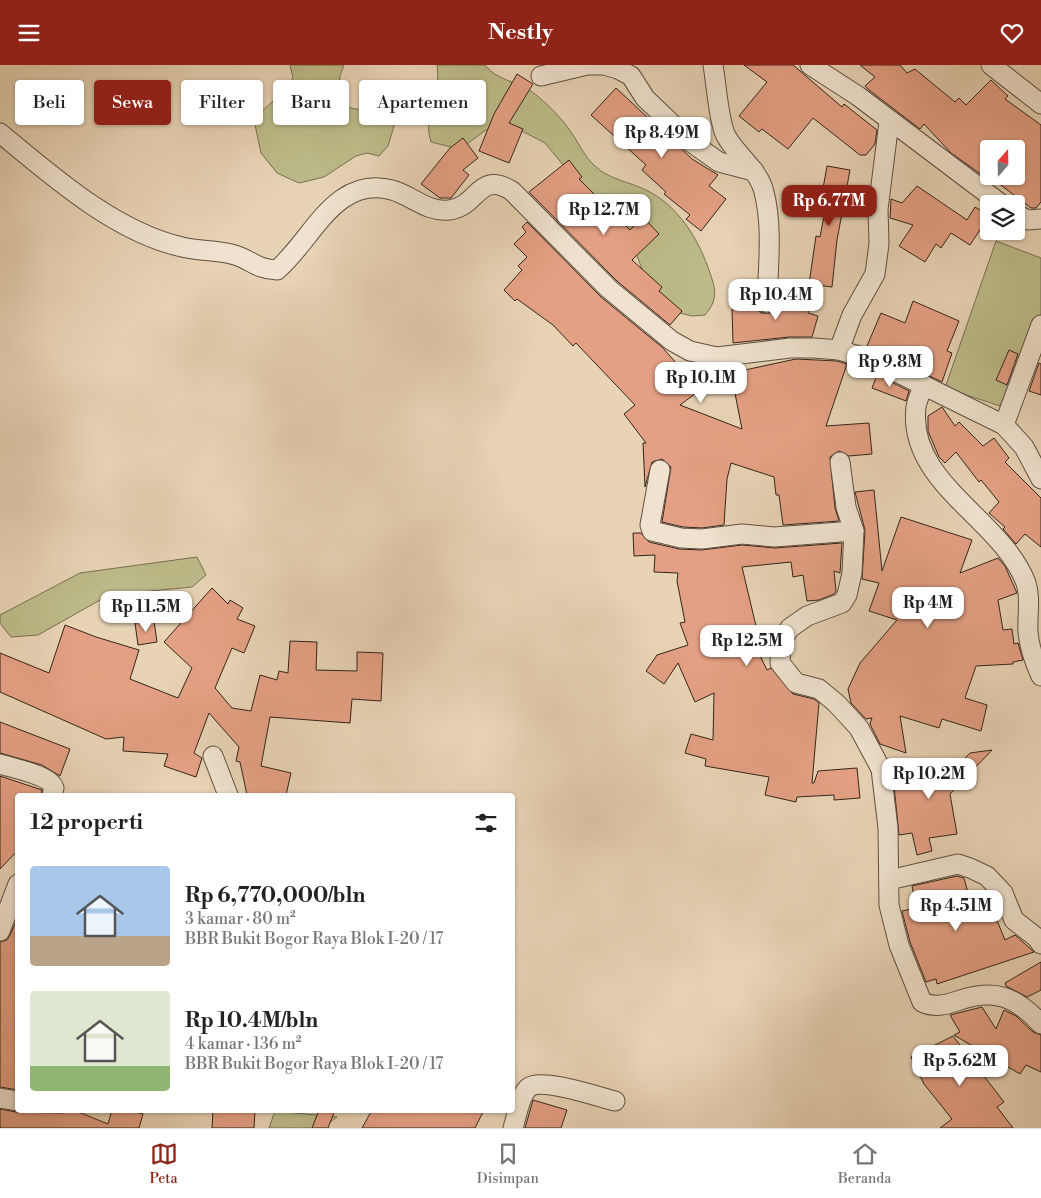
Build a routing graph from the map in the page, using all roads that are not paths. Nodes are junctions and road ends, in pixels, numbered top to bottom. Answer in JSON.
{"nodes":[{"id":1,"x":713,"y":65,"type":"edge"},
{"id":2,"x":810,"y":65,"type":"edge"},
{"id":3,"x":991,"y":65,"type":"edge"},
{"id":4,"x":541,"y":76,"type":"dead end"},
{"id":5,"x":1041,"y":104,"type":"edge"},
{"id":6,"x":889,"y":122,"type":"junction"},
{"id":7,"x":0,"y":133,"type":"edge"},
{"id":8,"x":754,"y":171,"type":"junction"},
{"id":9,"x":990,"y":195,"type":"edge"},
{"id":10,"x":1025,"y":218,"type":"edge"},
{"id":11,"x":1041,"y":219,"type":"edge"},
{"id":12,"x":767,"y":303,"type":"dead end"},
{"id":13,"x":1041,"y":325,"type":"edge"},
{"id":14,"x":839,"y":350,"type":"junction"},
{"id":15,"x":924,"y":385,"type":"junction"},
{"id":16,"x":1004,"y":425,"type":"junction"},
{"id":17,"x":840,"y":462,"type":"dead end"},
{"id":18,"x":660,"y":470,"type":"dead end"},
{"id":19,"x":1041,"y":479,"type":"edge"},
{"id":20,"x":854,"y":531,"type":"junction"},
{"id":21,"x":1041,"y":675,"type":"edge"},
{"id":22,"x":213,"y":756,"type":"dead end"},
{"id":23,"x":0,"y":764,"type":"edge"},
{"id":24,"x":53,"y":793,"type":"edge"},
{"id":25,"x":227,"y":793,"type":"edge"},
{"id":26,"x":889,"y":880,"type":"junction"},
{"id":27,"x":15,"y":892,"type":"edge"},
{"id":28,"x":0,"y":931,"type":"edge"},
{"id":29,"x":1041,"y":944,"type":"edge"},
{"id":30,"x":1041,"y":1025,"type":"edge"},
{"id":31,"x":0,"y":1098,"type":"edge"},
{"id":32,"x":15,"y":1100,"type":"edge"},
{"id":33,"x":615,"y":1101,"type":"dead end"},
{"id":34,"x":513,"y":1128,"type":"edge"}],
"edges":[{"from":1,"to":8,"type":"street"},
{"from":2,"to":6,"type":"street"},
{"from":3,"to":5,"type":"street"},
{"from":4,"to":8,"type":"street"},
{"from":6,"to":9,"type":"street"},
{"from":6,"to":14,"type":"street"},
{"from":7,"to":14,"type":"street"},
{"from":8,"to":12,"type":"street"},
{"from":10,"to":11,"type":"street"},
{"from":13,"to":16,"type":"street"},
{"from":14,"to":15,"type":"street"},
{"from":15,"to":16,"type":"street"},
{"from":15,"to":21,"type":"street"},
{"from":16,"to":19,"type":"street"},
{"from":17,"to":20,"type":"street"},
{"from":18,"to":20,"type":"street"},
{"from":20,"to":26,"type":"street"},
{"from":22,"to":25,"type":"street"},
{"from":23,"to":24,"type":"street"},
{"from":26,"to":29,"type":"street"},
{"from":26,"to":30,"type":"street"},
{"from":27,"to":28,"type":"street"},
{"from":31,"to":32,"type":"street"},
{"from":33,"to":34,"type":"street"}]}
